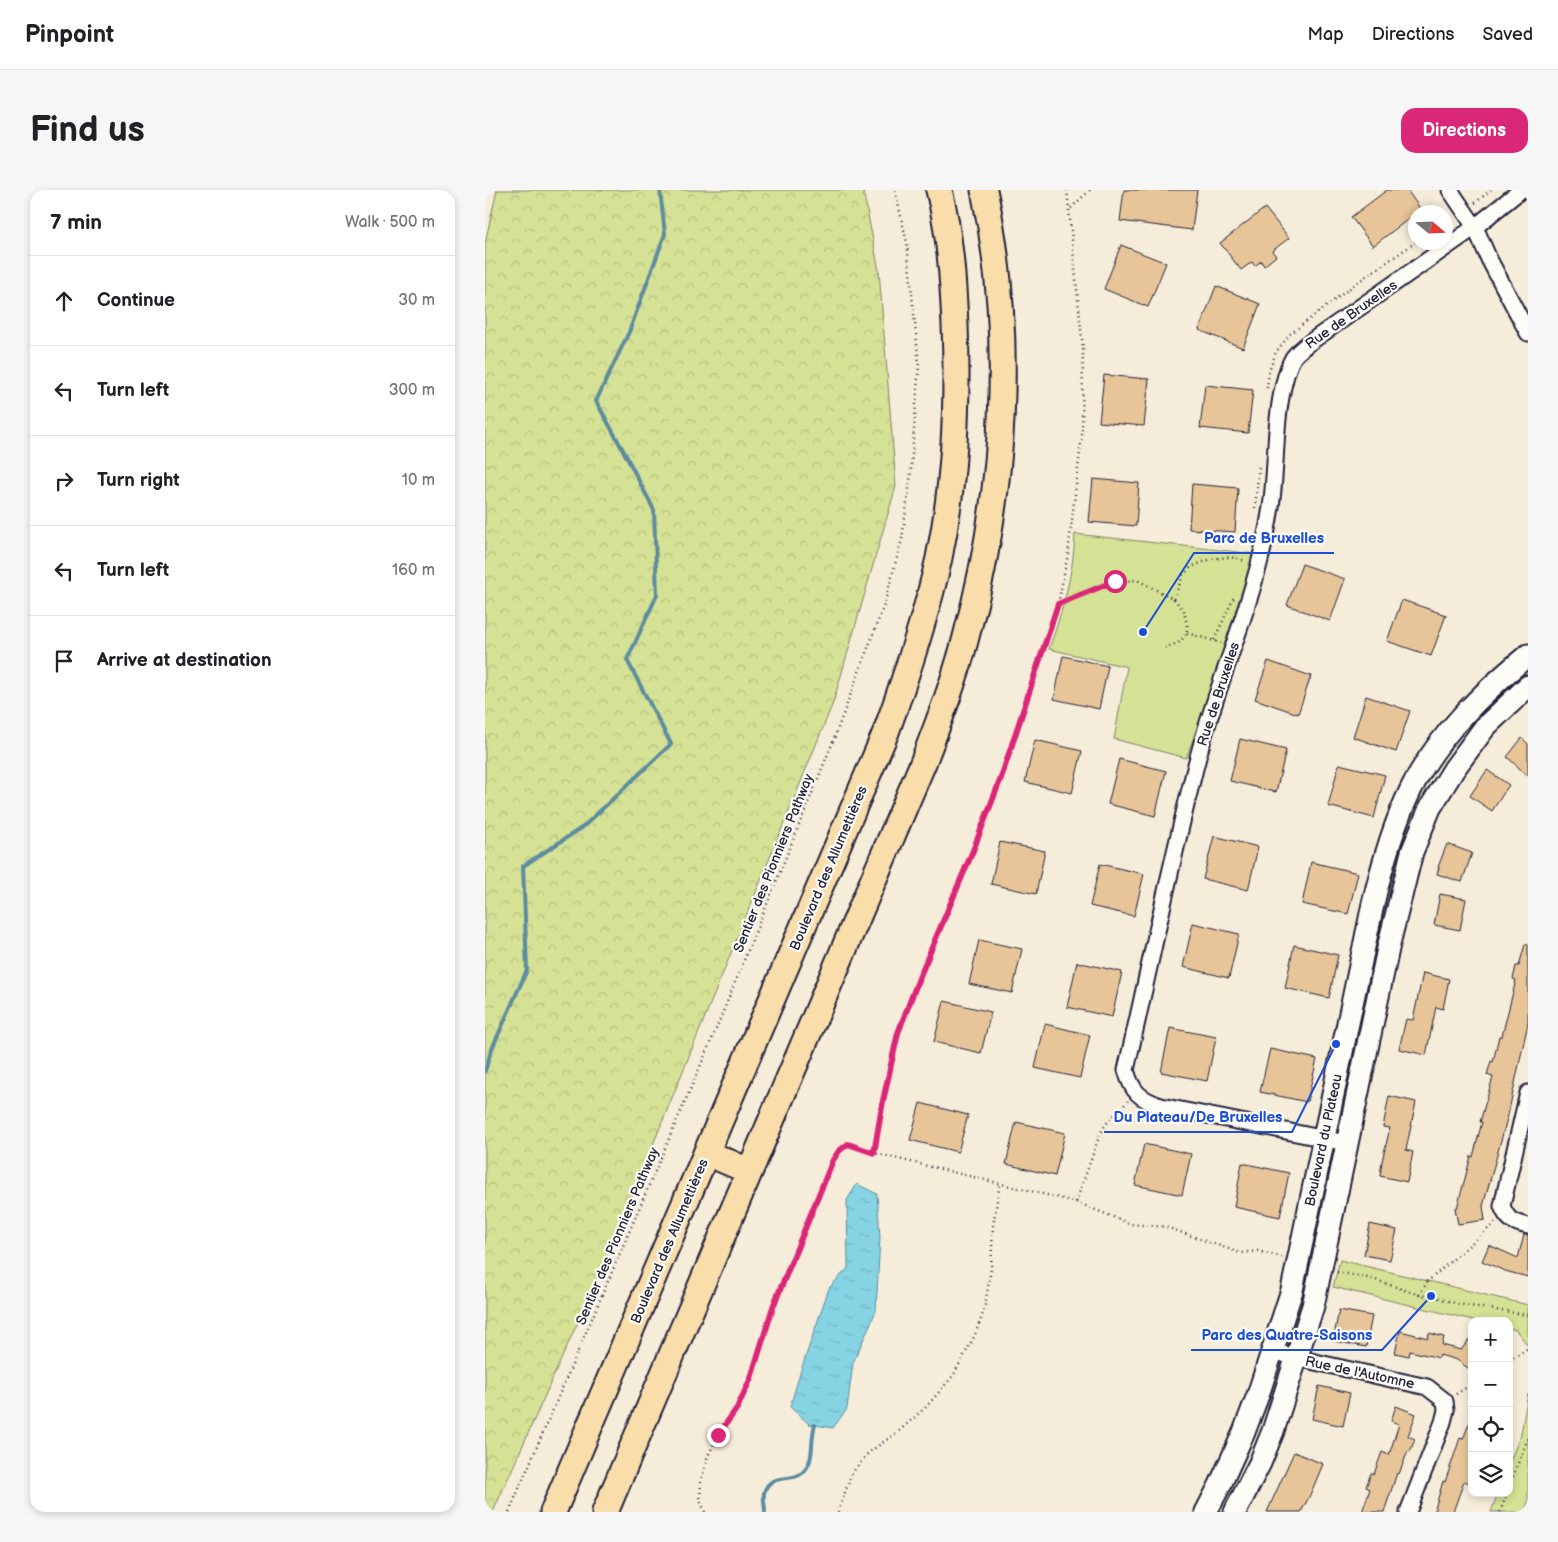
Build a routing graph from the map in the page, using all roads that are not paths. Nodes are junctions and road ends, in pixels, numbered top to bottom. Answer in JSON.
{"nodes":[{"id":1,"x":939,"y":190,"type":"edge"},
{"id":2,"x":983,"y":190,"type":"edge"},
{"id":3,"x":1450,"y":190,"type":"edge"},
{"id":4,"x":1521,"y":190,"type":"edge"},
{"id":5,"x":1475,"y":227,"type":"junction"},
{"id":6,"x":1528,"y":333,"type":"edge"},
{"id":7,"x":1528,"y":655,"type":"edge"},
{"id":8,"x":1528,"y":686,"type":"edge"},
{"id":9,"x":1528,"y":1094,"type":"edge"},
{"id":10,"x":1323,"y":1138,"type":"junction"},
{"id":11,"x":1346,"y":1143,"type":"junction"},
{"id":12,"x":707,"y":1153,"type":"junction"},
{"id":13,"x":749,"y":1171,"type":"junction"},
{"id":14,"x":1528,"y":1226,"type":"edge"},
{"id":15,"x":1273,"y":1351,"type":"junction"},
{"id":16,"x":1297,"y":1358,"type":"junction"},
{"id":17,"x":553,"y":1512,"type":"edge"},
{"id":18,"x":605,"y":1512,"type":"edge"},
{"id":19,"x":1206,"y":1512,"type":"edge"},
{"id":20,"x":1235,"y":1512,"type":"edge"},
{"id":21,"x":1408,"y":1512,"type":"edge"}],
"edges":[{"from":1,"to":12,"type":"highway","name":"Boulevard des Allumettières"},
{"from":2,"to":13,"type":"highway"},
{"from":3,"to":5,"type":"street"},
{"from":4,"to":5,"type":"street","name":"Rue de Bruxelles"},
{"from":5,"to":6,"type":"street"},
{"from":5,"to":10,"type":"street","name":"Rue de Bruxelles"},
{"from":7,"to":10,"type":"main road","name":"Boulevard du Plateau"},
{"from":8,"to":11,"type":"main road","name":"Boulevard du Plateau"},
{"from":9,"to":14,"type":"street"},
{"from":10,"to":11,"type":"street"},
{"from":10,"to":15,"type":"main road","name":"Boulevard du Plateau"},
{"from":11,"to":16,"type":"main road","name":"Boulevard du Plateau"},
{"from":12,"to":13,"type":"highway"},
{"from":12,"to":17,"type":"highway","name":"Boulevard des Allumettières"},
{"from":13,"to":18,"type":"highway"},
{"from":15,"to":16,"type":"street","name":"Rue de l'Automne"},
{"from":15,"to":19,"type":"main road","name":"Boulevard du Plateau"},
{"from":16,"to":20,"type":"main road","name":"Boulevard du Plateau"},
{"from":16,"to":21,"type":"street","name":"Rue de l'Automne"}]}
